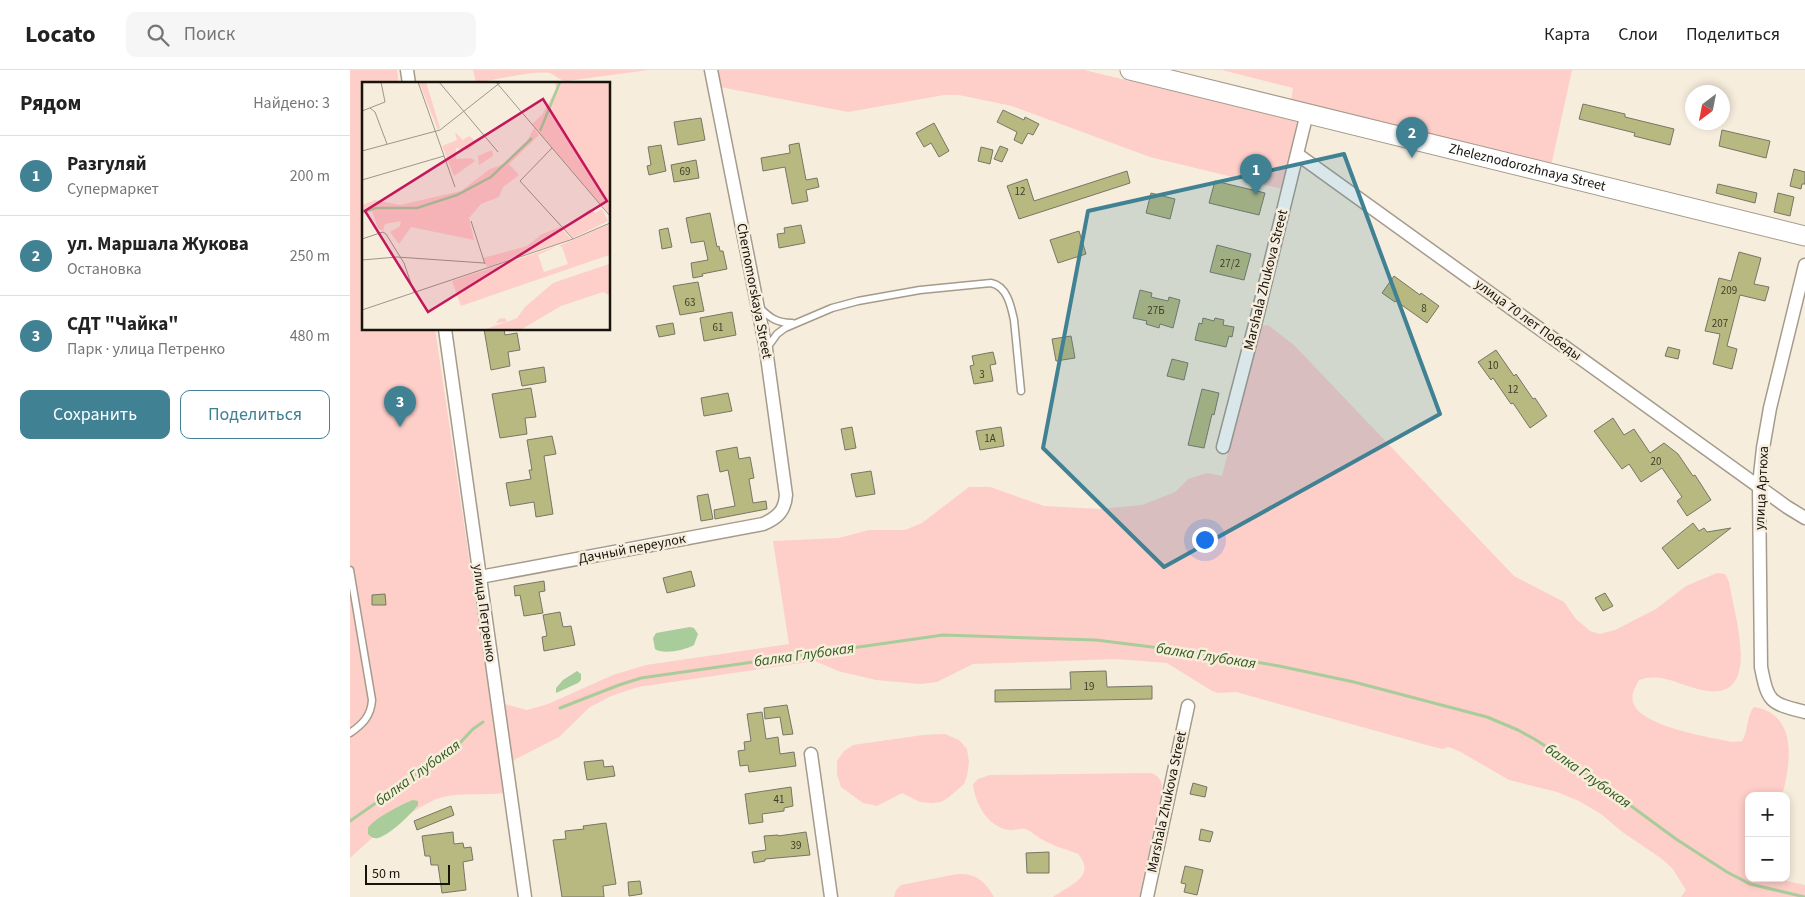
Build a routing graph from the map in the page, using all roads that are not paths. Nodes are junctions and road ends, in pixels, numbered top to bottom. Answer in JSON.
{"nodes":[{"id":1,"x":711,"y":70,"type":"edge"},
{"id":2,"x":1130,"y":70,"type":"edge"},
{"id":3,"x":1306,"y":113,"type":"junction"},
{"id":4,"x":1297,"y":154,"type":"junction"},
{"id":5,"x":1805,"y":236,"type":"edge"},
{"id":6,"x":1805,"y":265,"type":"edge"},
{"id":7,"x":758,"y":306,"type":"junction"},
{"id":8,"x":796,"y":323,"type":"junction"},
{"id":9,"x":445,"y":330,"type":"edge"},
{"id":10,"x":766,"y":349,"type":"junction"},
{"id":11,"x":1021,"y":391,"type":"dead end"},
{"id":12,"x":1224,"y":447,"type":"dead end"},
{"id":13,"x":1760,"y":485,"type":"junction"},
{"id":14,"x":782,"y":512,"type":"joint"},
{"id":15,"x":1805,"y":518,"type":"edge"},
{"id":16,"x":350,"y":570,"type":"edge"},
{"id":17,"x":480,"y":577,"type":"junction"},
{"id":18,"x":1188,"y":706,"type":"dead end"},
{"id":19,"x":1805,"y":712,"type":"edge"},
{"id":20,"x":350,"y":733,"type":"edge"},
{"id":21,"x":811,"y":754,"type":"dead end"},
{"id":22,"x":525,"y":897,"type":"edge"},
{"id":23,"x":831,"y":897,"type":"edge"},
{"id":24,"x":1147,"y":897,"type":"edge"}],
"edges":[{"from":1,"to":7,"type":"street","name":"Chernomorskaya Street"},
{"from":2,"to":3,"type":"main road","name":"Zheleznodorozhnaya Street"},
{"from":3,"to":4,"type":"street","name":"Marshala Zhukova Street"},
{"from":3,"to":5,"type":"main road","name":"Zheleznodorozhnaya Street"},
{"from":4,"to":12,"type":"street","name":"Marshala Zhukova Street"},
{"from":4,"to":13,"type":"street","name":"улица 70 лет Победы"},
{"from":6,"to":13,"type":"street","name":"улица Артюха"},
{"from":7,"to":8,"type":"lane"},
{"from":7,"to":10,"type":"street","name":"Chernomorskaya Street"},
{"from":8,"to":10,"type":"lane"},
{"from":8,"to":11,"type":"lane"},
{"from":9,"to":17,"type":"street","name":"улица Петренко"},
{"from":10,"to":14,"type":"street","name":"Chernomorskaya Street"},
{"from":13,"to":15,"type":"street","name":"улица 70 лет Победы"},
{"from":13,"to":19,"type":"street","name":"улица Артюха"},
{"from":14,"to":17,"type":"street","name":"Дачный переулок"},
{"from":16,"to":20,"type":"lane"},
{"from":17,"to":22,"type":"street","name":"улица Петренко"},
{"from":18,"to":24,"type":"street","name":"Marshala Zhukova Street"},
{"from":21,"to":23,"type":"street"}]}
